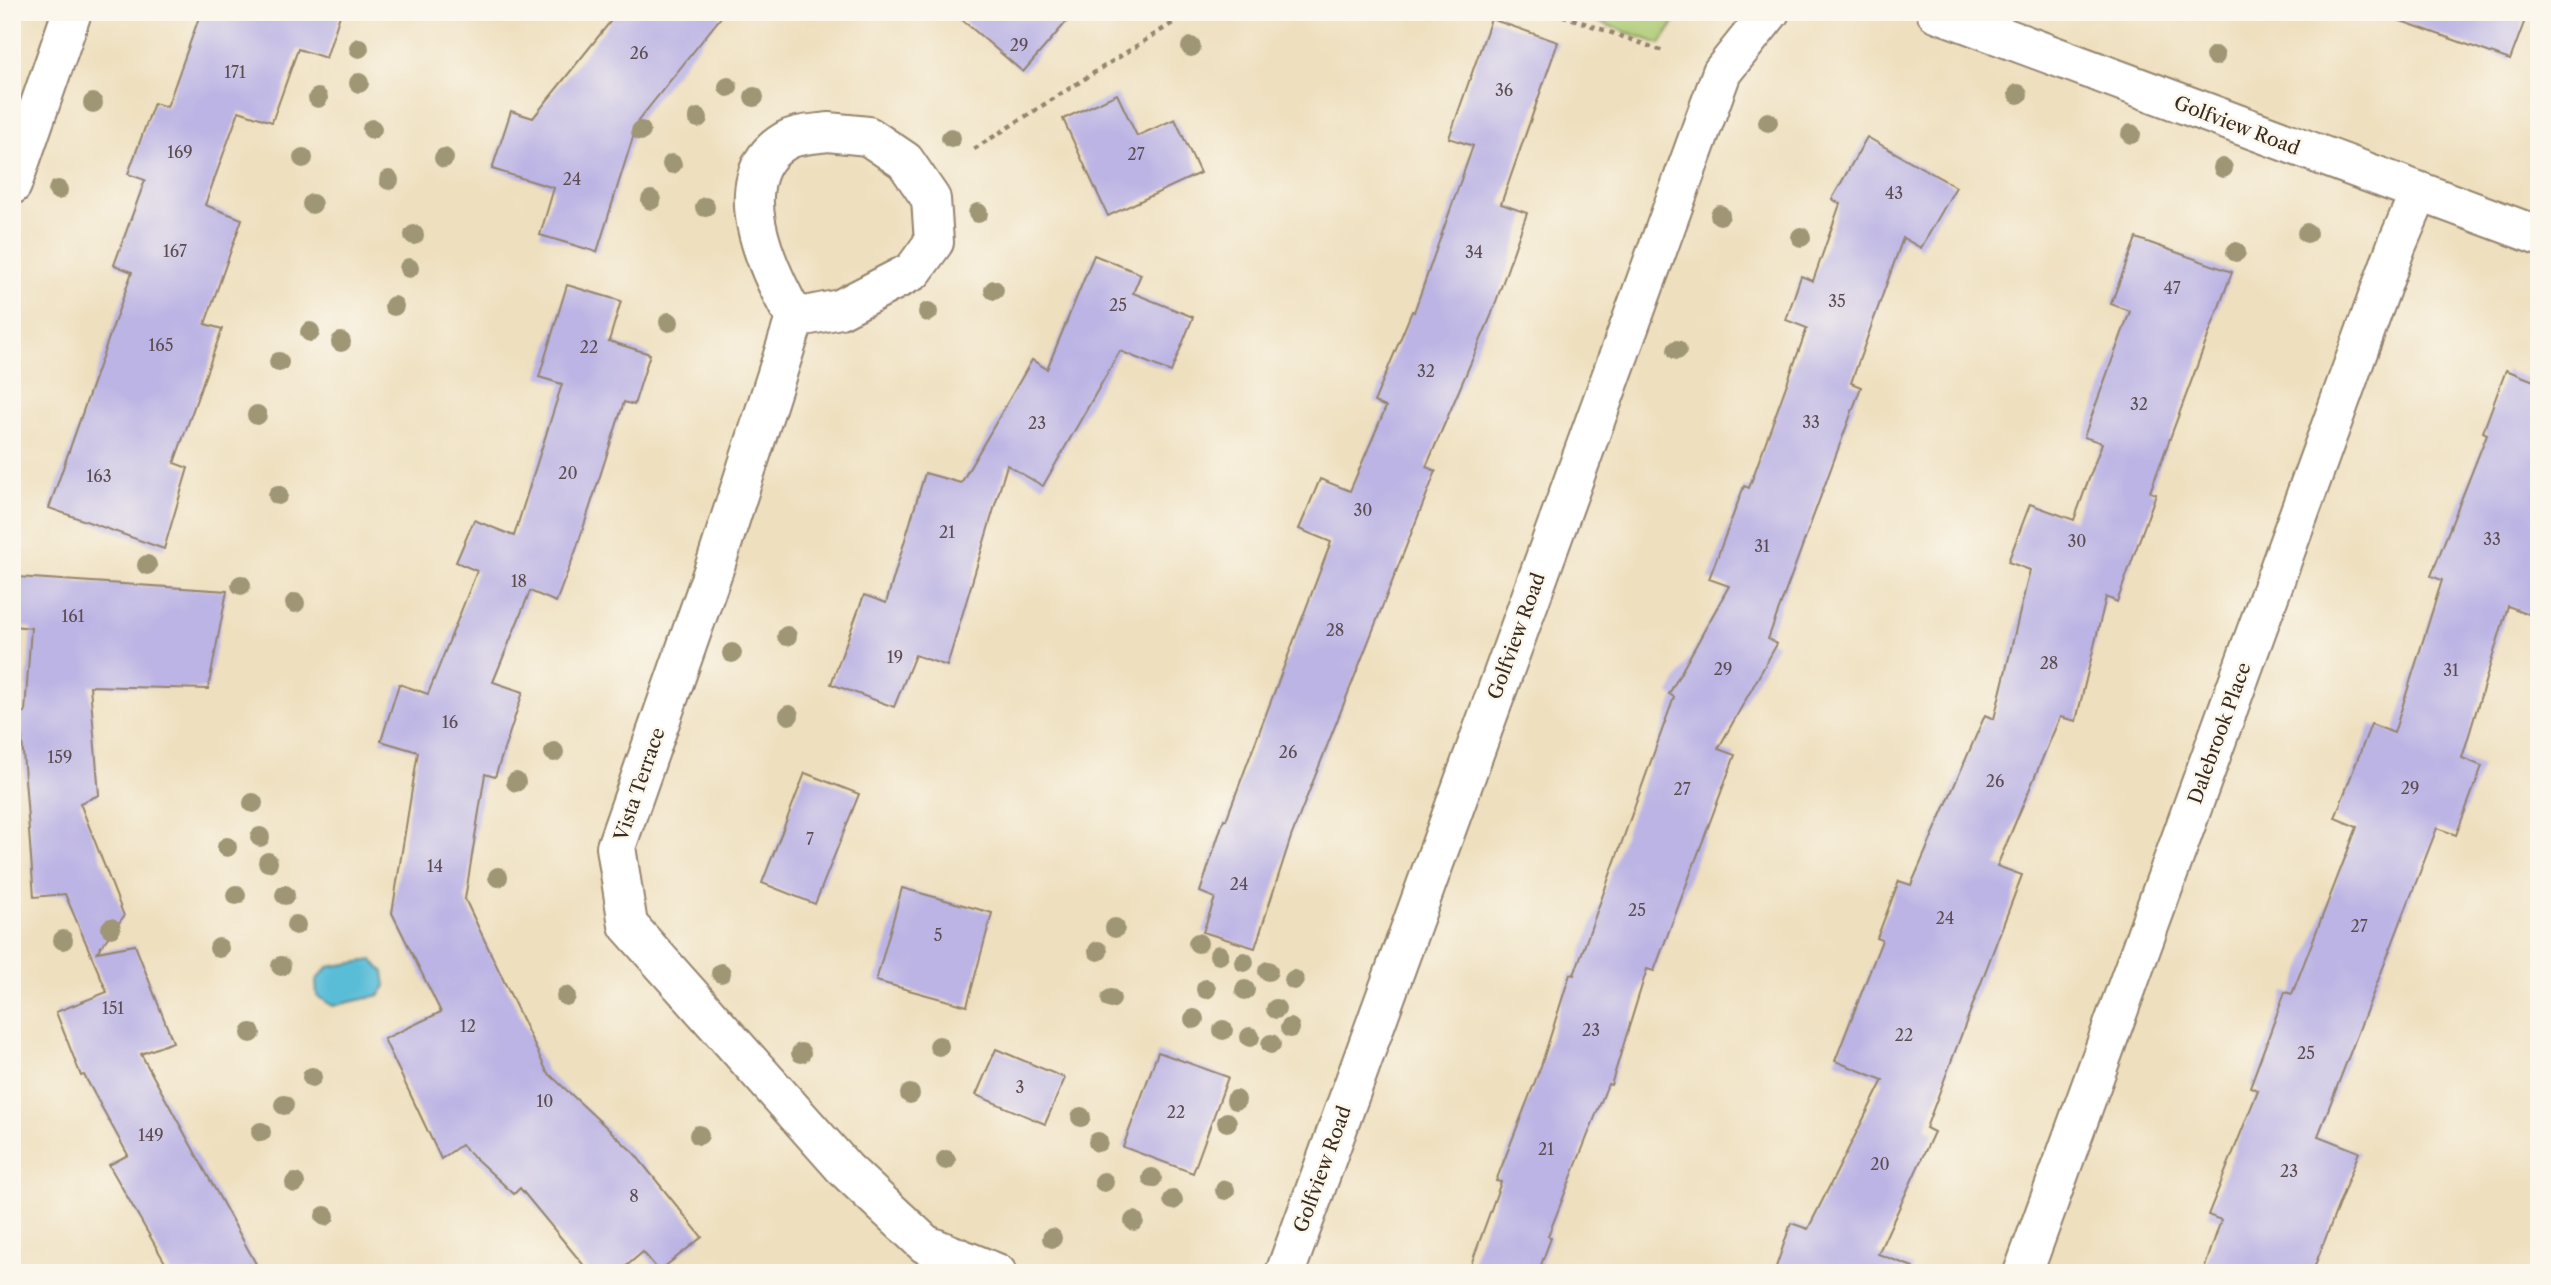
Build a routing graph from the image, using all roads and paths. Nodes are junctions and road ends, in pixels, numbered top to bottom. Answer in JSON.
{"nodes":[{"id":1,"x":72,"y":12,"type":"edge"},
{"id":2,"x":1190,"y":12,"type":"edge"},
{"id":3,"x":1553,"y":12,"type":"edge"},
{"id":4,"x":1770,"y":12,"type":"edge"},
{"id":5,"x":1936,"y":12,"type":"edge"},
{"id":6,"x":1663,"y":51,"type":"dead end"},
{"id":7,"x":974,"y":149,"type":"dead end"},
{"id":8,"x":12,"y":185,"type":"edge"},
{"id":9,"x":2419,"y":193,"type":"junction"},
{"id":10,"x":2539,"y":236,"type":"edge"},
{"id":11,"x":794,"y":318,"type":"junction"},
{"id":12,"x":997,"y":1273,"type":"edge"},
{"id":13,"x":1284,"y":1273,"type":"edge"},
{"id":14,"x":2023,"y":1273,"type":"edge"}],
"edges":[{"from":1,"to":8,"type":"street"},
{"from":2,"to":7,"type":"path"},
{"from":3,"to":6,"type":"path"},
{"from":4,"to":13,"type":"street","name":"Golfview Road"},
{"from":5,"to":9,"type":"street","name":"Golfview Road"},
{"from":9,"to":10,"type":"street","name":"Golfview Road"},
{"from":9,"to":14,"type":"street","name":"Dalebrook Place"},
{"from":11,"to":11,"type":"street"},
{"from":11,"to":12,"type":"street","name":"Vista Terrace"}]}
